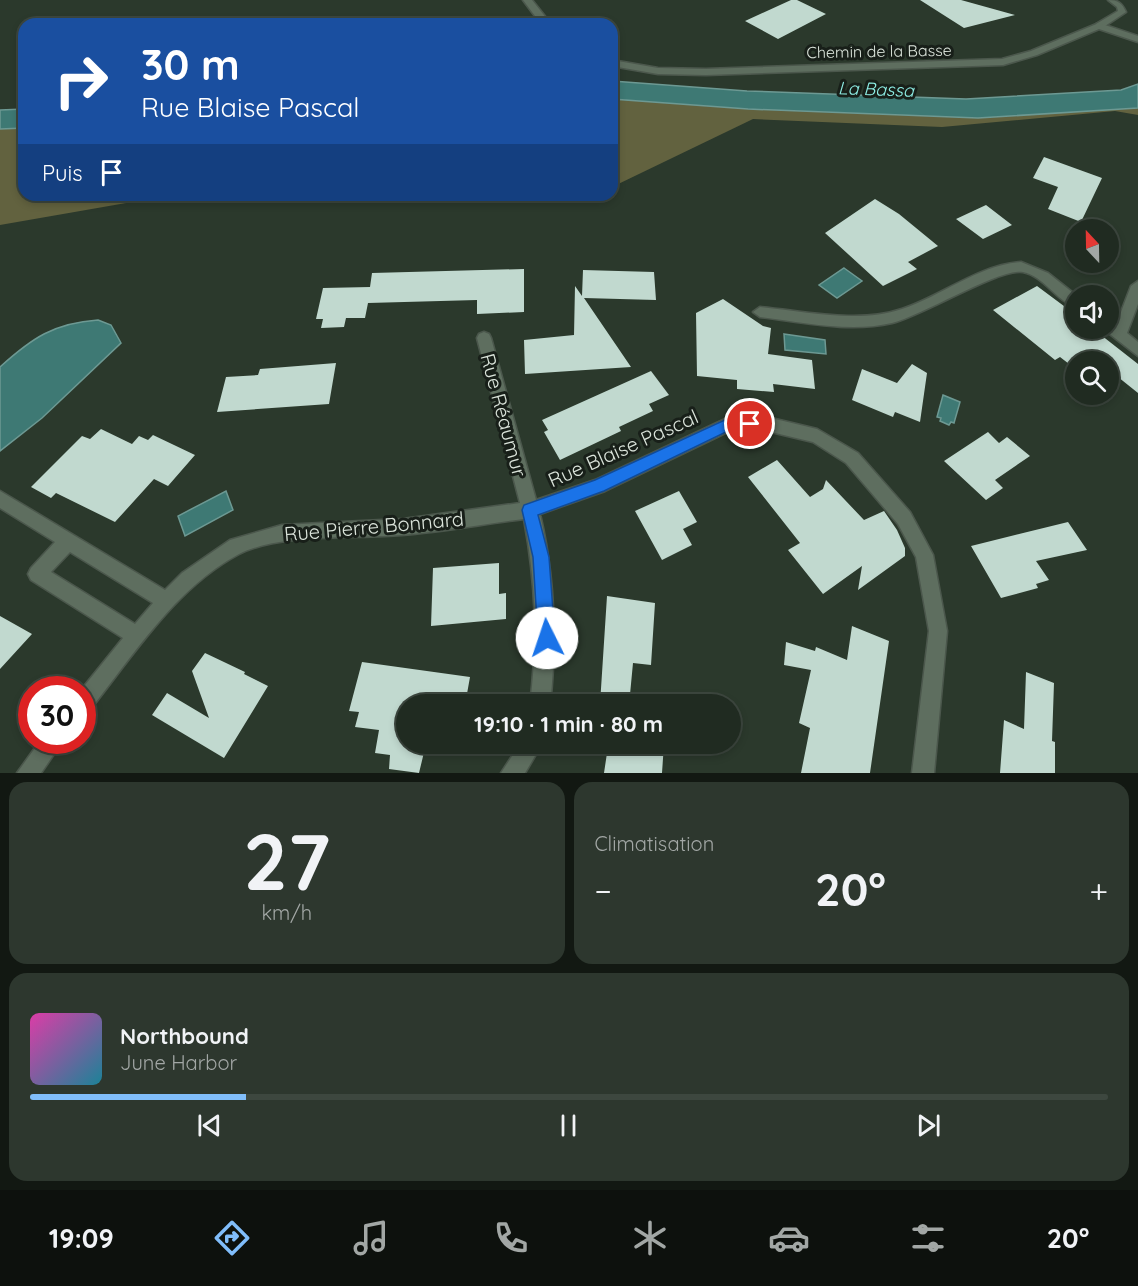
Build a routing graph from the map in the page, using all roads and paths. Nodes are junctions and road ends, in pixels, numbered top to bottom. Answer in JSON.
{"nodes":[{"id":1,"x":527,"y":0,"type":"edge"},
{"id":2,"x":1112,"y":0,"type":"edge"},
{"id":3,"x":541,"y":18,"type":"edge"},
{"id":4,"x":1099,"y":26,"type":"junction"},
{"id":5,"x":1138,"y":39,"type":"edge"},
{"id":6,"x":618,"y":64,"type":"edge"},
{"id":7,"x":1138,"y":286,"type":"edge"},
{"id":8,"x":1065,"y":293,"type":"edge"},
{"id":9,"x":760,"y":312,"type":"dead end"},
{"id":10,"x":1119,"y":322,"type":"edge"},
{"id":11,"x":1119,"y":335,"type":"edge"},
{"id":12,"x":484,"y":338,"type":"dead end"},
{"id":13,"x":1138,"y":350,"type":"edge"},
{"id":14,"x":0,"y":499,"type":"edge"},
{"id":15,"x":529,"y":510,"type":"junction"},
{"id":16,"x":68,"y":541,"type":"junction"},
{"id":17,"x":166,"y":601,"type":"junction"},
{"id":18,"x":137,"y":636,"type":"junction"},
{"id":19,"x":96,"y":687,"type":"edge"},
{"id":20,"x":541,"y":694,"type":"edge"},
{"id":21,"x":43,"y":754,"type":"edge"},
{"id":22,"x":525,"y":754,"type":"edge"},
{"id":23,"x":28,"y":773,"type":"edge"},
{"id":24,"x":512,"y":773,"type":"edge"},
{"id":25,"x":923,"y":773,"type":"edge"}],
"edges":[{"from":1,"to":3,"type":"street"},
{"from":2,"to":4,"type":"lane"},
{"from":4,"to":5,"type":"street"},
{"from":4,"to":6,"type":"street","name":"Chemin de la Basse"},
{"from":7,"to":10,"type":"street"},
{"from":8,"to":9,"type":"street"},
{"from":11,"to":13,"type":"street"},
{"from":12,"to":15,"type":"street","name":"Rue Réaumur"},
{"from":14,"to":16,"type":"street"},
{"from":15,"to":17,"type":"street","name":"Rue Pierre Bonnard"},
{"from":15,"to":20,"type":"street","name":"Rue Réaumur"},
{"from":15,"to":25,"type":"street","name":"Rue Blaise Pascal"},
{"from":16,"to":17,"type":"street"},
{"from":16,"to":18,"type":"street"},
{"from":17,"to":18,"type":"street","name":"Rue Pierre Bonnard"},
{"from":18,"to":19,"type":"street","name":"Rue Pierre Bonnard"},
{"from":21,"to":23,"type":"street"},
{"from":22,"to":24,"type":"street"}]}
